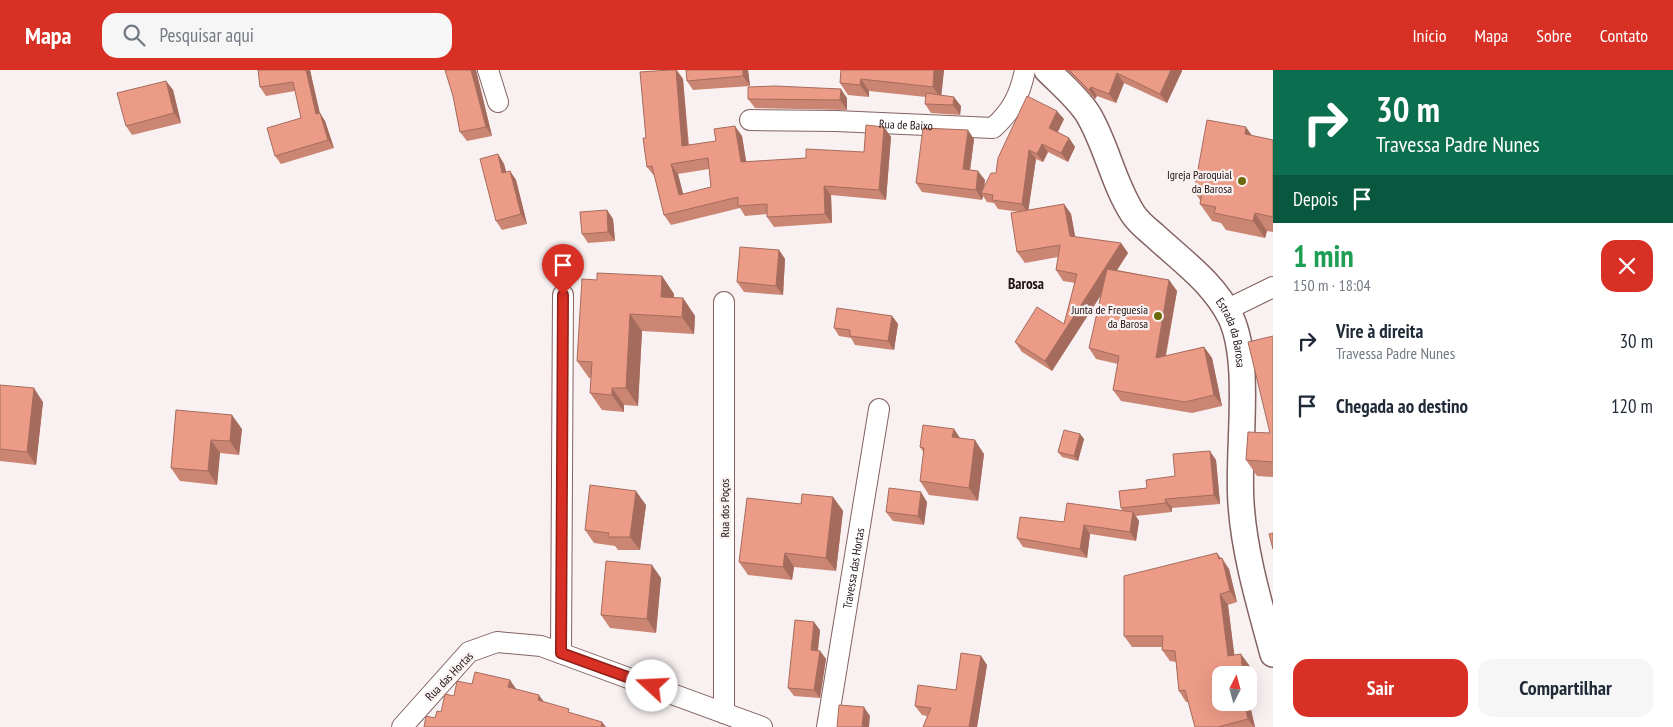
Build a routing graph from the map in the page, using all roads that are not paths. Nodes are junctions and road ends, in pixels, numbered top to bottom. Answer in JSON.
{"nodes":[{"id":1,"x":488,"y":70,"type":"edge"},
{"id":2,"x":1025,"y":70,"type":"edge"},
{"id":3,"x":1047,"y":70,"type":"edge"},
{"id":4,"x":498,"y":102,"type":"dead end"},
{"id":5,"x":750,"y":120,"type":"dead end"},
{"id":6,"x":1273,"y":287,"type":"edge"},
{"id":7,"x":563,"y":295,"type":"dead end"},
{"id":8,"x":724,"y":302,"type":"dead end"},
{"id":9,"x":1226,"y":310,"type":"junction"},
{"id":10,"x":879,"y":409,"type":"dead end"},
{"id":11,"x":561,"y":653,"type":"junction"},
{"id":12,"x":1273,"y":654,"type":"edge"},
{"id":13,"x":724,"y":713,"type":"junction"},
{"id":14,"x":402,"y":727,"type":"edge"},
{"id":15,"x":762,"y":727,"type":"edge"},
{"id":16,"x":826,"y":727,"type":"edge"}],
"edges":[{"from":1,"to":4,"type":"street"},
{"from":2,"to":5,"type":"street","name":"Rua de Baixo"},
{"from":3,"to":9,"type":"street","name":"Estrada da Barosa"},
{"from":6,"to":9,"type":"street"},
{"from":7,"to":11,"type":"street"},
{"from":8,"to":13,"type":"street","name":"Rua dos Poços"},
{"from":9,"to":12,"type":"street","name":"Estrada da Barosa"},
{"from":10,"to":16,"type":"street","name":"Travessa das Hortas"},
{"from":11,"to":13,"type":"street","name":"Rua das Hortas"},
{"from":11,"to":14,"type":"street","name":"Rua das Hortas"},
{"from":13,"to":15,"type":"street","name":"Rua das Hortas"}]}
